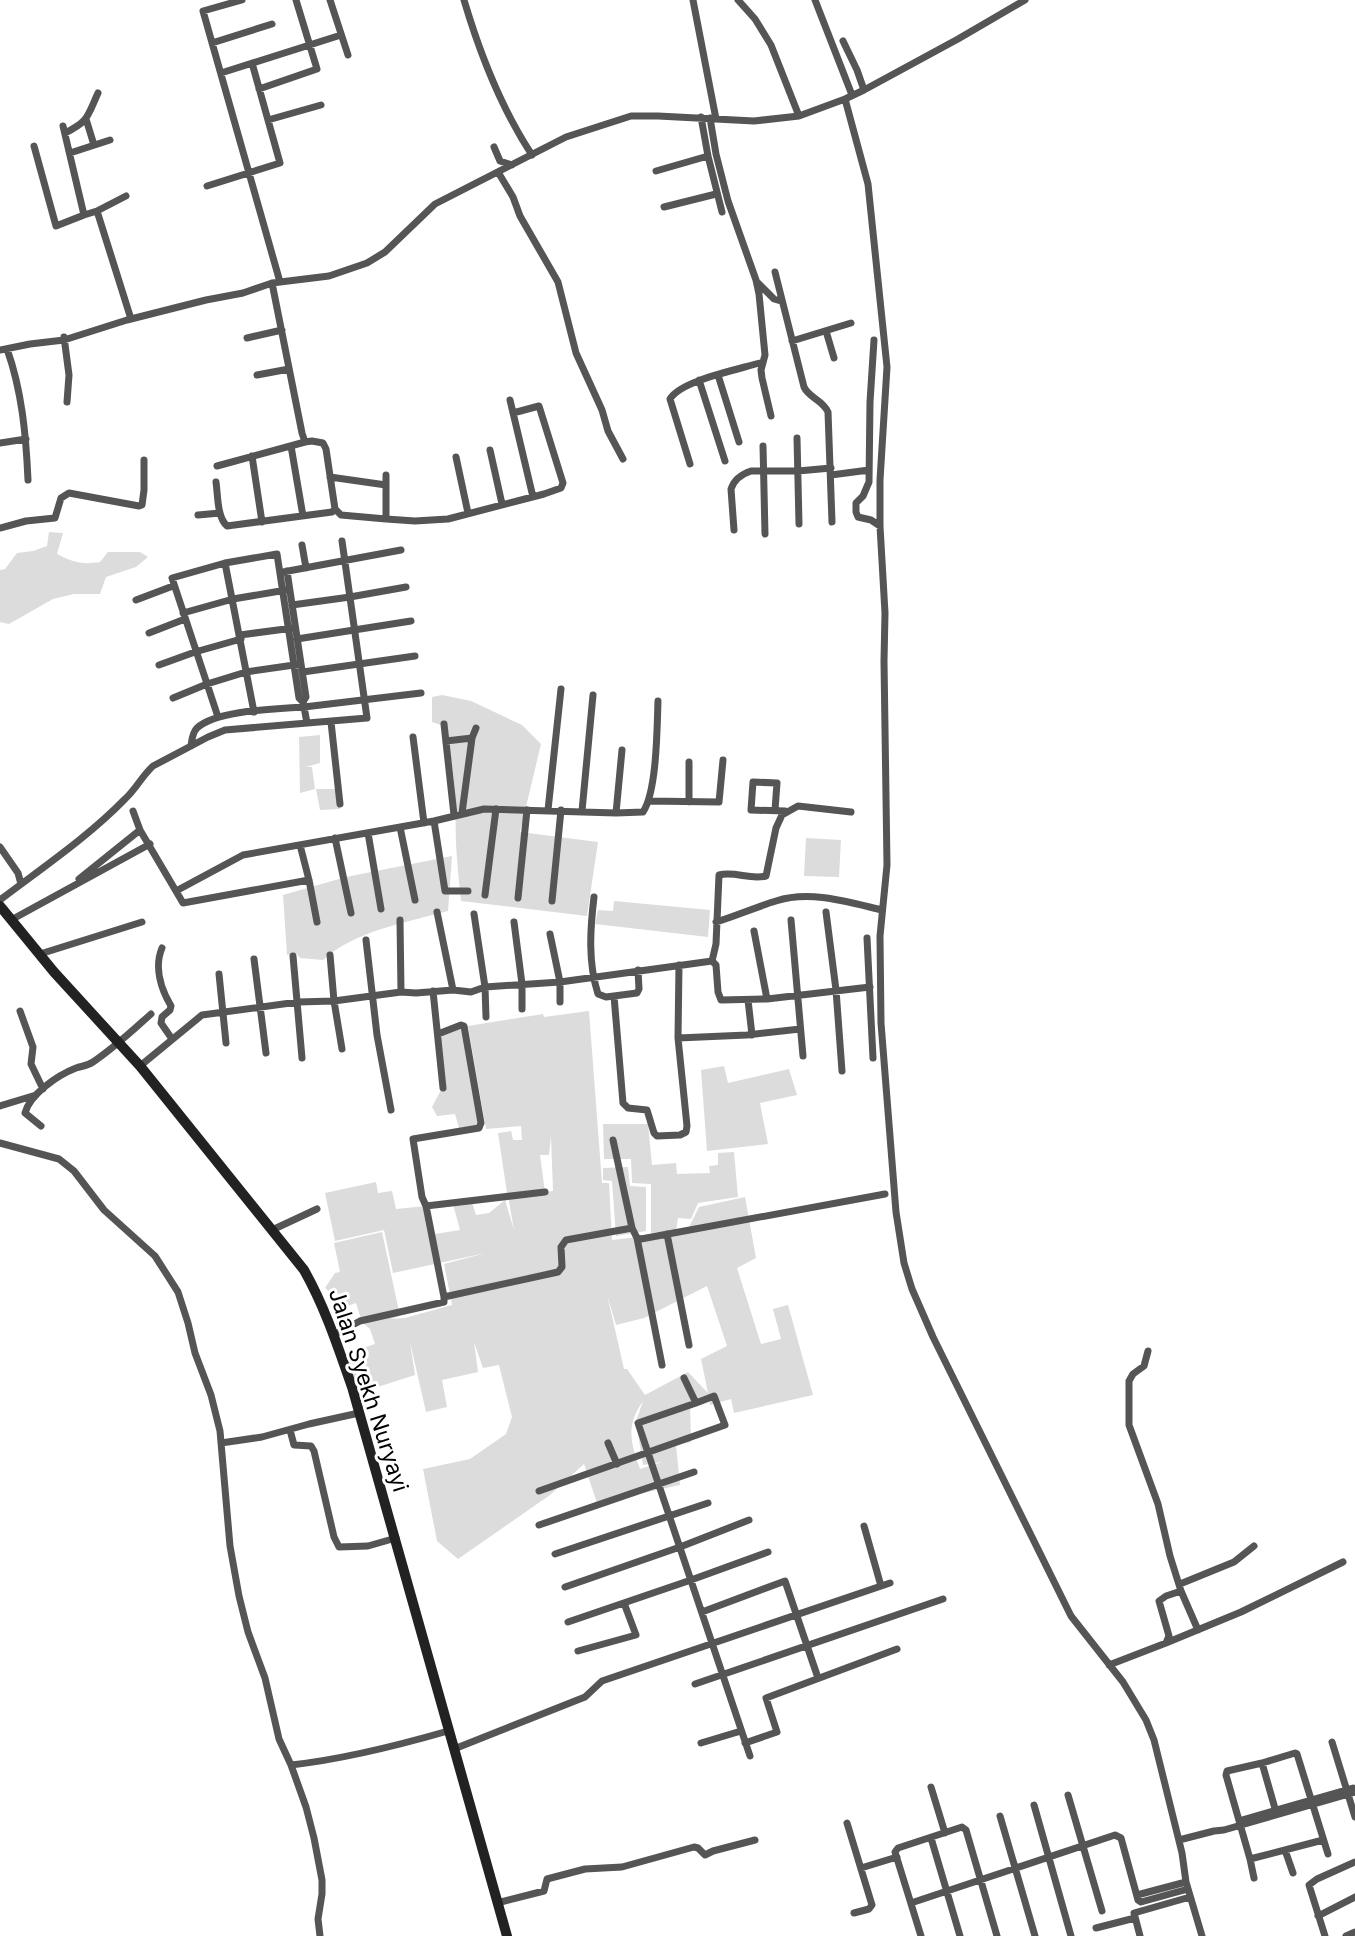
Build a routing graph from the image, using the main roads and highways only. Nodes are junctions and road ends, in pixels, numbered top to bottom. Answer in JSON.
{"nodes":[{"id":1,"x":0,"y":903,"type":"edge"},
{"id":2,"x":507,"y":1936,"type":"edge"}],
"edges":[{"from":1,"to":2,"type":"main road","name":"Jalan Syekh Nuryayi"}]}
